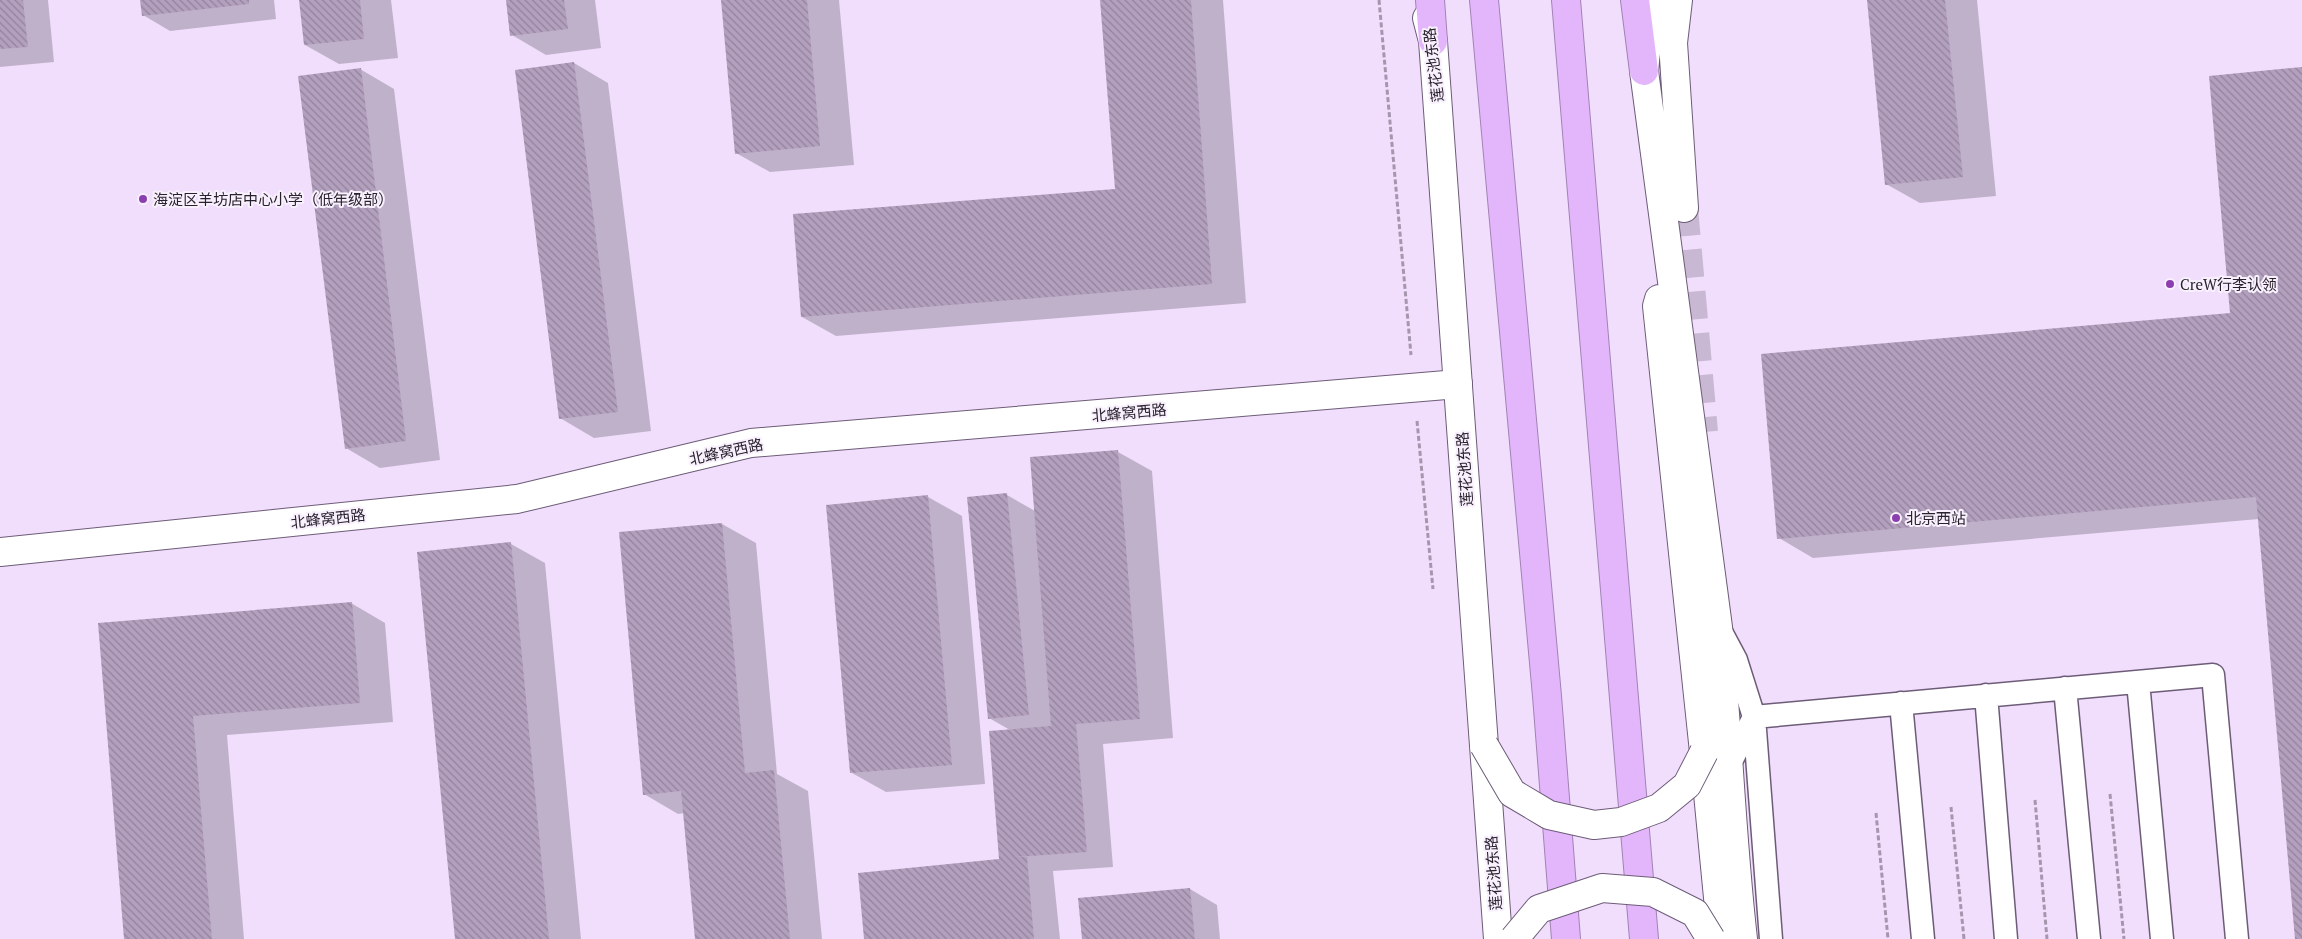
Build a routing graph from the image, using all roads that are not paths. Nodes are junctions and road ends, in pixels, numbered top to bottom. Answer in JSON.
{"nodes":[{"id":1,"x":1422,"y":0,"type":"edge"},
{"id":2,"x":1430,"y":0,"type":"edge"},
{"id":3,"x":1484,"y":0,"type":"edge"},
{"id":4,"x":1566,"y":0,"type":"edge"},
{"id":5,"x":1635,"y":0,"type":"edge"},
{"id":6,"x":1651,"y":0,"type":"edge"},
{"id":7,"x":1678,"y":0,"type":"edge"},
{"id":8,"x":1433,"y":41,"type":"junction"},
{"id":9,"x":1644,"y":71,"type":"junction"},
{"id":10,"x":1684,"y":208,"type":"tunnel mouth"},
{"id":11,"x":1670,"y":268,"type":"junction"},
{"id":12,"x":1458,"y":384,"type":"junction"},
{"id":13,"x":0,"y":552,"type":"edge"},
{"id":14,"x":1718,"y":627,"type":"junction"},
{"id":15,"x":2138,"y":682,"type":"junction"},
{"id":16,"x":2065,"y":688,"type":"junction"},
{"id":17,"x":1986,"y":695,"type":"junction"},
{"id":18,"x":1902,"y":703,"type":"junction"},
{"id":19,"x":1754,"y":717,"type":"junction"},
{"id":20,"x":1484,"y":745,"type":"junction"},
{"id":21,"x":1704,"y":752,"type":"junction"},
{"id":22,"x":1728,"y":767,"type":"junction"},
{"id":23,"x":1498,"y":939,"type":"edge"},
{"id":24,"x":1514,"y":939,"type":"edge"},
{"id":25,"x":1566,"y":939,"type":"edge"},
{"id":26,"x":1644,"y":939,"type":"edge"},
{"id":27,"x":1711,"y":939,"type":"edge"},
{"id":28,"x":1722,"y":939,"type":"edge"},
{"id":29,"x":1743,"y":939,"type":"edge"},
{"id":30,"x":1771,"y":939,"type":"edge"},
{"id":31,"x":1924,"y":939,"type":"edge"},
{"id":32,"x":2006,"y":939,"type":"edge"},
{"id":33,"x":2089,"y":939,"type":"edge"},
{"id":34,"x":2162,"y":939,"type":"edge"},
{"id":35,"x":2237,"y":939,"type":"edge"}],
"edges":[{"from":1,"to":8,"type":"street","name":"莲花池东路"},
{"from":2,"to":8,"type":"highway"},
{"from":3,"to":25,"type":"highway"},
{"from":4,"to":26,"type":"highway"},
{"from":5,"to":9,"type":"highway"},
{"from":6,"to":9,"type":"street"},
{"from":7,"to":10,"type":"street"},
{"from":8,"to":12,"type":"street","name":"莲花池东路"},
{"from":9,"to":11,"type":"street"},
{"from":11,"to":14,"type":"street"},
{"from":11,"to":21,"type":"street"},
{"from":12,"to":13,"type":"street","name":"北蜂窝西路"},
{"from":12,"to":20,"type":"street","name":"莲花池东路"},
{"from":14,"to":19,"type":"lane"},
{"from":14,"to":22,"type":"street"},
{"from":15,"to":16,"type":"lane"},
{"from":15,"to":34,"type":"lane"},
{"from":15,"to":35,"type":"lane"},
{"from":16,"to":17,"type":"lane"},
{"from":16,"to":33,"type":"lane"},
{"from":17,"to":18,"type":"lane"},
{"from":17,"to":32,"type":"lane"},
{"from":18,"to":19,"type":"lane"},
{"from":18,"to":31,"type":"lane"},
{"from":19,"to":22,"type":"lane"},
{"from":19,"to":30,"type":"lane"},
{"from":20,"to":21,"type":"street","bridge":true},
{"from":20,"to":23,"type":"street","name":"莲花池东路"},
{"from":21,"to":28,"type":"street"},
{"from":22,"to":29,"type":"street"},
{"from":24,"to":27,"type":"street","bridge":true}]}
